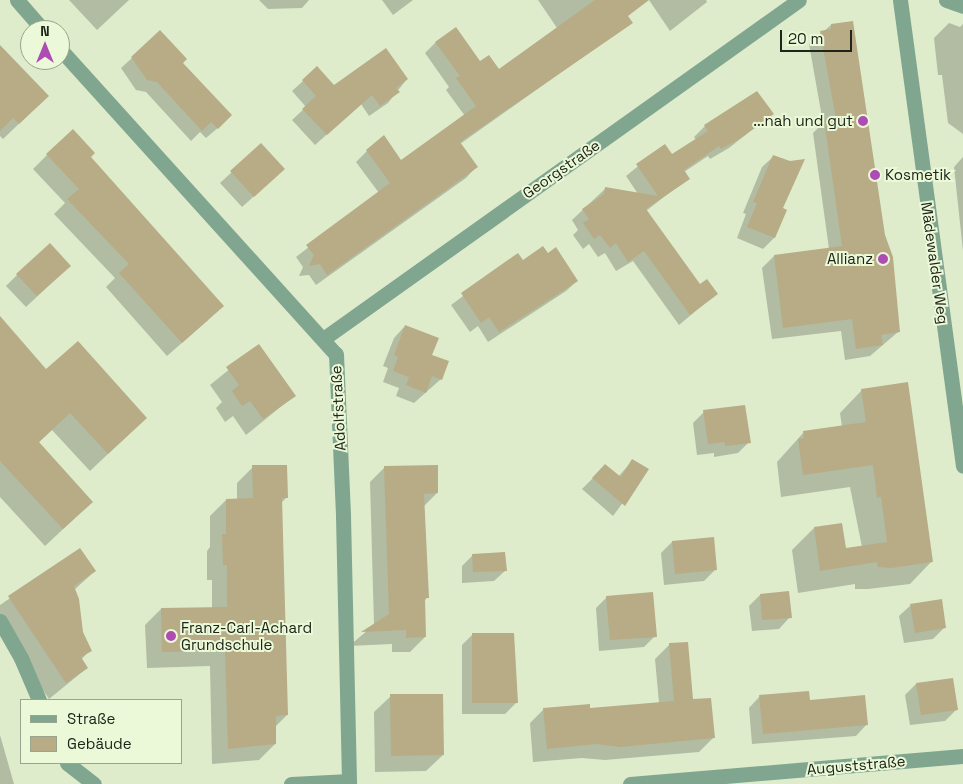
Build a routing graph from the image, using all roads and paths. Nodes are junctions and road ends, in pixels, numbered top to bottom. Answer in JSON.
{"nodes":[{"id":1,"x":17,"y":0,"type":"edge"},
{"id":2,"x":799,"y":0,"type":"edge"},
{"id":3,"x":900,"y":0,"type":"edge"},
{"id":4,"x":946,"y":0,"type":"edge"},
{"id":5,"x":963,"y":6,"type":"edge"},
{"id":6,"x":34,"y":20,"type":"edge"},
{"id":7,"x":70,"y":60,"type":"edge"},
{"id":8,"x":323,"y":339,"type":"junction"},
{"id":9,"x":963,"y":466,"type":"edge"},
{"id":10,"x":0,"y":621,"type":"edge"},
{"id":11,"x":39,"y":699,"type":"edge"},
{"id":12,"x":963,"y":756,"type":"edge"},
{"id":13,"x":68,"y":764,"type":"edge"},
{"id":14,"x":349,"y":783,"type":"edge"},
{"id":15,"x":94,"y":784,"type":"edge"},
{"id":16,"x":291,"y":784,"type":"edge"},
{"id":17,"x":630,"y":784,"type":"edge"}],
"edges":[{"from":1,"to":6,"type":"street"},
{"from":2,"to":8,"type":"street","name":"Georgstraße"},
{"from":3,"to":9,"type":"street","name":"Mädewalder Weg"},
{"from":4,"to":5,"type":"street"},
{"from":7,"to":8,"type":"street","name":"Adolfstraße"},
{"from":8,"to":14,"type":"street","name":"Adolfstraße"},
{"from":10,"to":11,"type":"street"},
{"from":12,"to":17,"type":"street","name":"Auguststraße"},
{"from":13,"to":15,"type":"street"},
{"from":14,"to":16,"type":"street"}]}
